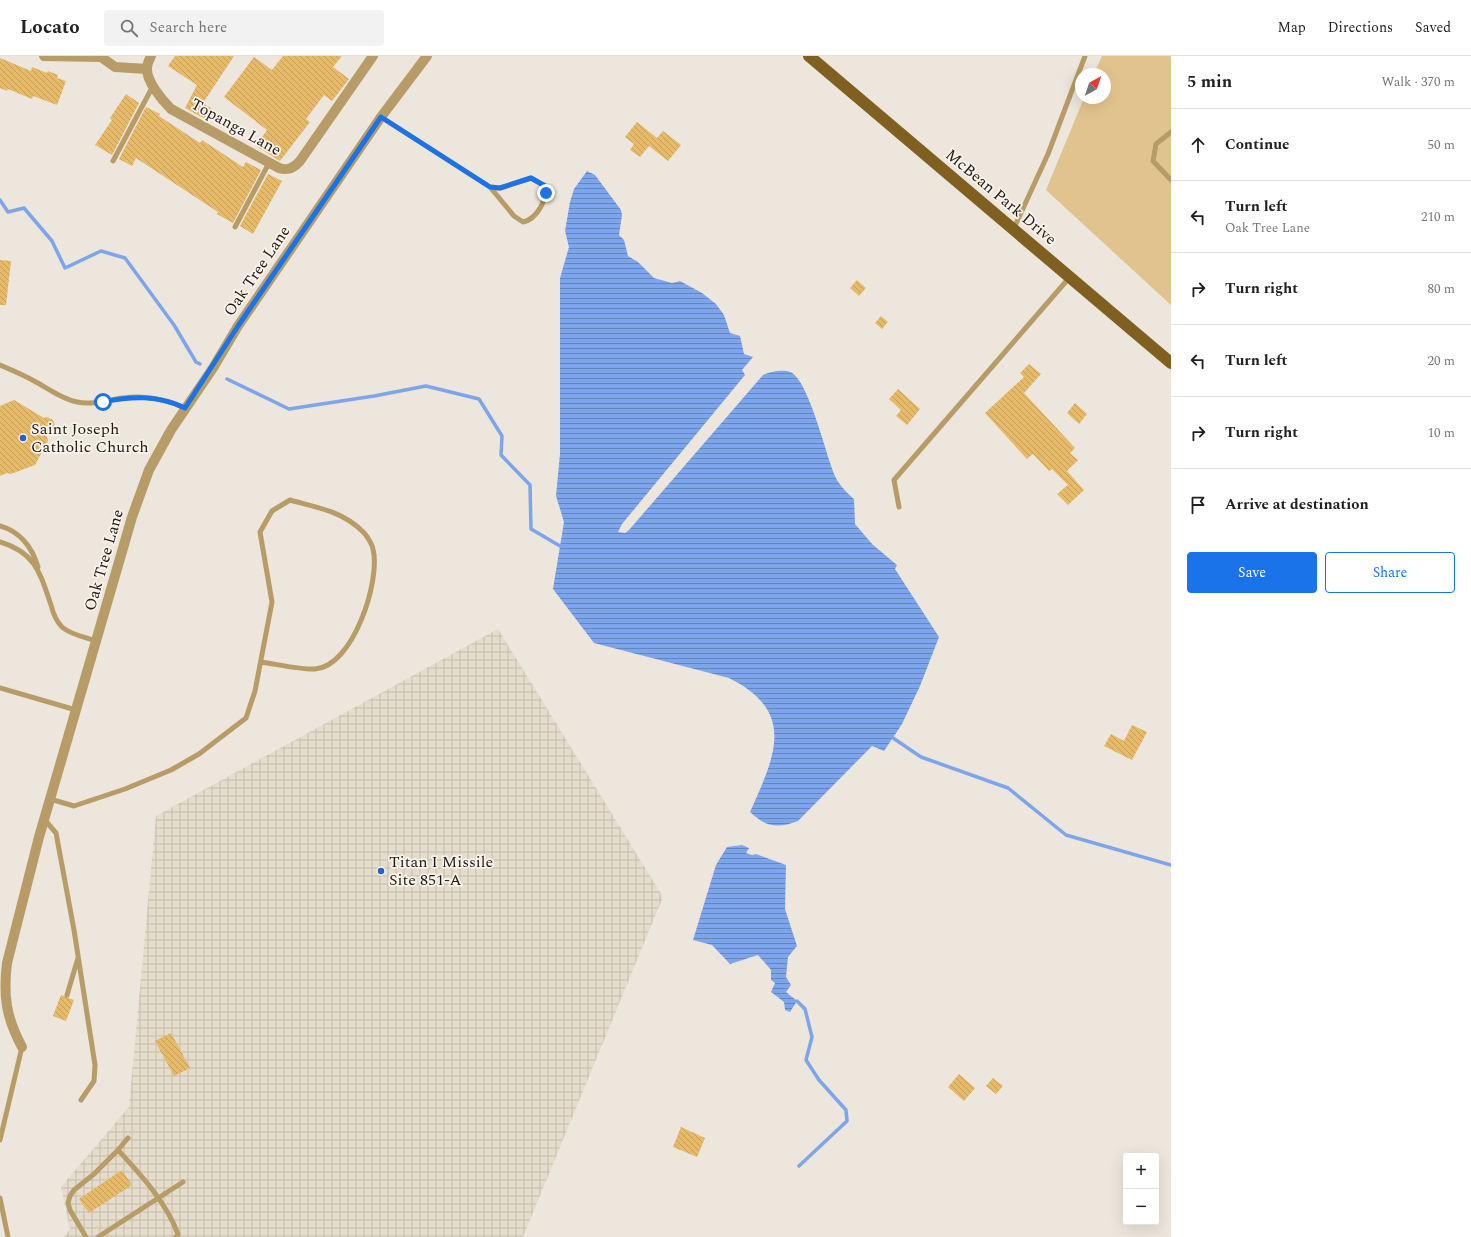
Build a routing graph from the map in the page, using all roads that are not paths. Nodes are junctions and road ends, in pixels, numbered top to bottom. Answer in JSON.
{"nodes":[{"id":1,"x":44,"y":56,"type":"edge"},
{"id":2,"x":151,"y":56,"type":"edge"},
{"id":3,"x":373,"y":56,"type":"edge"},
{"id":4,"x":427,"y":56,"type":"edge"},
{"id":5,"x":809,"y":56,"type":"edge"},
{"id":6,"x":1085,"y":56,"type":"edge"},
{"id":7,"x":102,"y":57,"type":"edge"},
{"id":8,"x":147,"y":69,"type":"junction"},
{"id":9,"x":153,"y":86,"type":"junction"},
{"id":10,"x":381,"y":117,"type":"junction"},
{"id":11,"x":1171,"y":132,"type":"edge"},
{"id":12,"x":113,"y":161,"type":"dead end"},
{"id":13,"x":270,"y":163,"type":"junction"},
{"id":14,"x":1171,"y":180,"type":"edge"},
{"id":15,"x":490,"y":187,"type":"junction"},
{"id":16,"x":235,"y":227,"type":"dead end"},
{"id":17,"x":1014,"y":229,"type":"junction"},
{"id":18,"x":1070,"y":277,"type":"junction"},
{"id":19,"x":1171,"y":363,"type":"edge"},
{"id":20,"x":0,"y":365,"type":"edge"},
{"id":21,"x":185,"y":408,"type":"junction"},
{"id":22,"x":899,"y":507,"type":"dead end"},
{"id":23,"x":0,"y":526,"type":"edge"},
{"id":24,"x":0,"y":542,"type":"edge"},
{"id":25,"x":40,"y":572,"type":"junction"},
{"id":26,"x":96,"y":641,"type":"junction"},
{"id":27,"x":261,"y":662,"type":"junction"},
{"id":28,"x":0,"y":688,"type":"edge"},
{"id":29,"x":76,"y":710,"type":"junction"},
{"id":30,"x":50,"y":799,"type":"junction"},
{"id":31,"x":44,"y":819,"type":"junction"},
{"id":32,"x":78,"y":956,"type":"junction"},
{"id":33,"x":67,"y":995,"type":"dead end"},
{"id":34,"x":22,"y":1047,"type":"joint"},
{"id":35,"x":81,"y":1100,"type":"dead end"},
{"id":36,"x":128,"y":1138,"type":"dead end"},
{"id":37,"x":0,"y":1140,"type":"edge"},
{"id":38,"x":118,"y":1150,"type":"junction"},
{"id":39,"x":183,"y":1182,"type":"dead end"},
{"id":40,"x":0,"y":1198,"type":"edge"},
{"id":41,"x":158,"y":1198,"type":"junction"},
{"id":42,"x":8,"y":1237,"type":"edge"},
{"id":43,"x":86,"y":1237,"type":"edge"},
{"id":44,"x":98,"y":1237,"type":"edge"},
{"id":45,"x":176,"y":1237,"type":"edge"}],
"edges":[{"from":1,"to":7,"type":"street"},
{"from":2,"to":8,"type":"street"},
{"from":3,"to":13,"type":"street","name":"Topanga Lane"},
{"from":4,"to":10,"type":"street","name":"Oak Tree Lane"},
{"from":5,"to":17,"type":"main road","name":"McBean Park Drive"},
{"from":6,"to":17,"type":"lane"},
{"from":7,"to":8,"type":"street"},
{"from":8,"to":9,"type":"street","name":"Topanga Lane"},
{"from":9,"to":12,"type":"lane"},
{"from":9,"to":13,"type":"street","name":"Topanga Lane"},
{"from":10,"to":15,"type":"lane"},
{"from":10,"to":21,"type":"street","name":"Oak Tree Lane"},
{"from":11,"to":14,"type":"lane"},
{"from":13,"to":16,"type":"lane"},
{"from":15,"to":15,"type":"lane"},
{"from":17,"to":18,"type":"main road","name":"McBean Park Drive"},
{"from":18,"to":19,"type":"main road","name":"McBean Park Drive"},
{"from":18,"to":22,"type":"lane"},
{"from":20,"to":21,"type":"lane"},
{"from":21,"to":26,"type":"street","name":"Oak Tree Lane"},
{"from":23,"to":25,"type":"lane"},
{"from":24,"to":25,"type":"lane"},
{"from":25,"to":26,"type":"lane"},
{"from":26,"to":29,"type":"street","name":"Oak Tree Lane"},
{"from":27,"to":27,"type":"lane"},
{"from":27,"to":30,"type":"lane"},
{"from":28,"to":29,"type":"lane"},
{"from":29,"to":30,"type":"street","name":"Oak Tree Lane"},
{"from":30,"to":31,"type":"street","name":"Oak Tree Lane"},
{"from":31,"to":32,"type":"lane"},
{"from":31,"to":34,"type":"street","name":"Oak Tree Lane"},
{"from":32,"to":33,"type":"lane"},
{"from":32,"to":35,"type":"lane"},
{"from":34,"to":37,"type":"lane","name":"Oak Tree Lane"},
{"from":36,"to":38,"type":"lane"},
{"from":38,"to":41,"type":"lane"},
{"from":38,"to":43,"type":"lane"},
{"from":39,"to":41,"type":"lane"},
{"from":40,"to":42,"type":"lane"},
{"from":41,"to":44,"type":"lane"},
{"from":41,"to":45,"type":"lane"}]}
